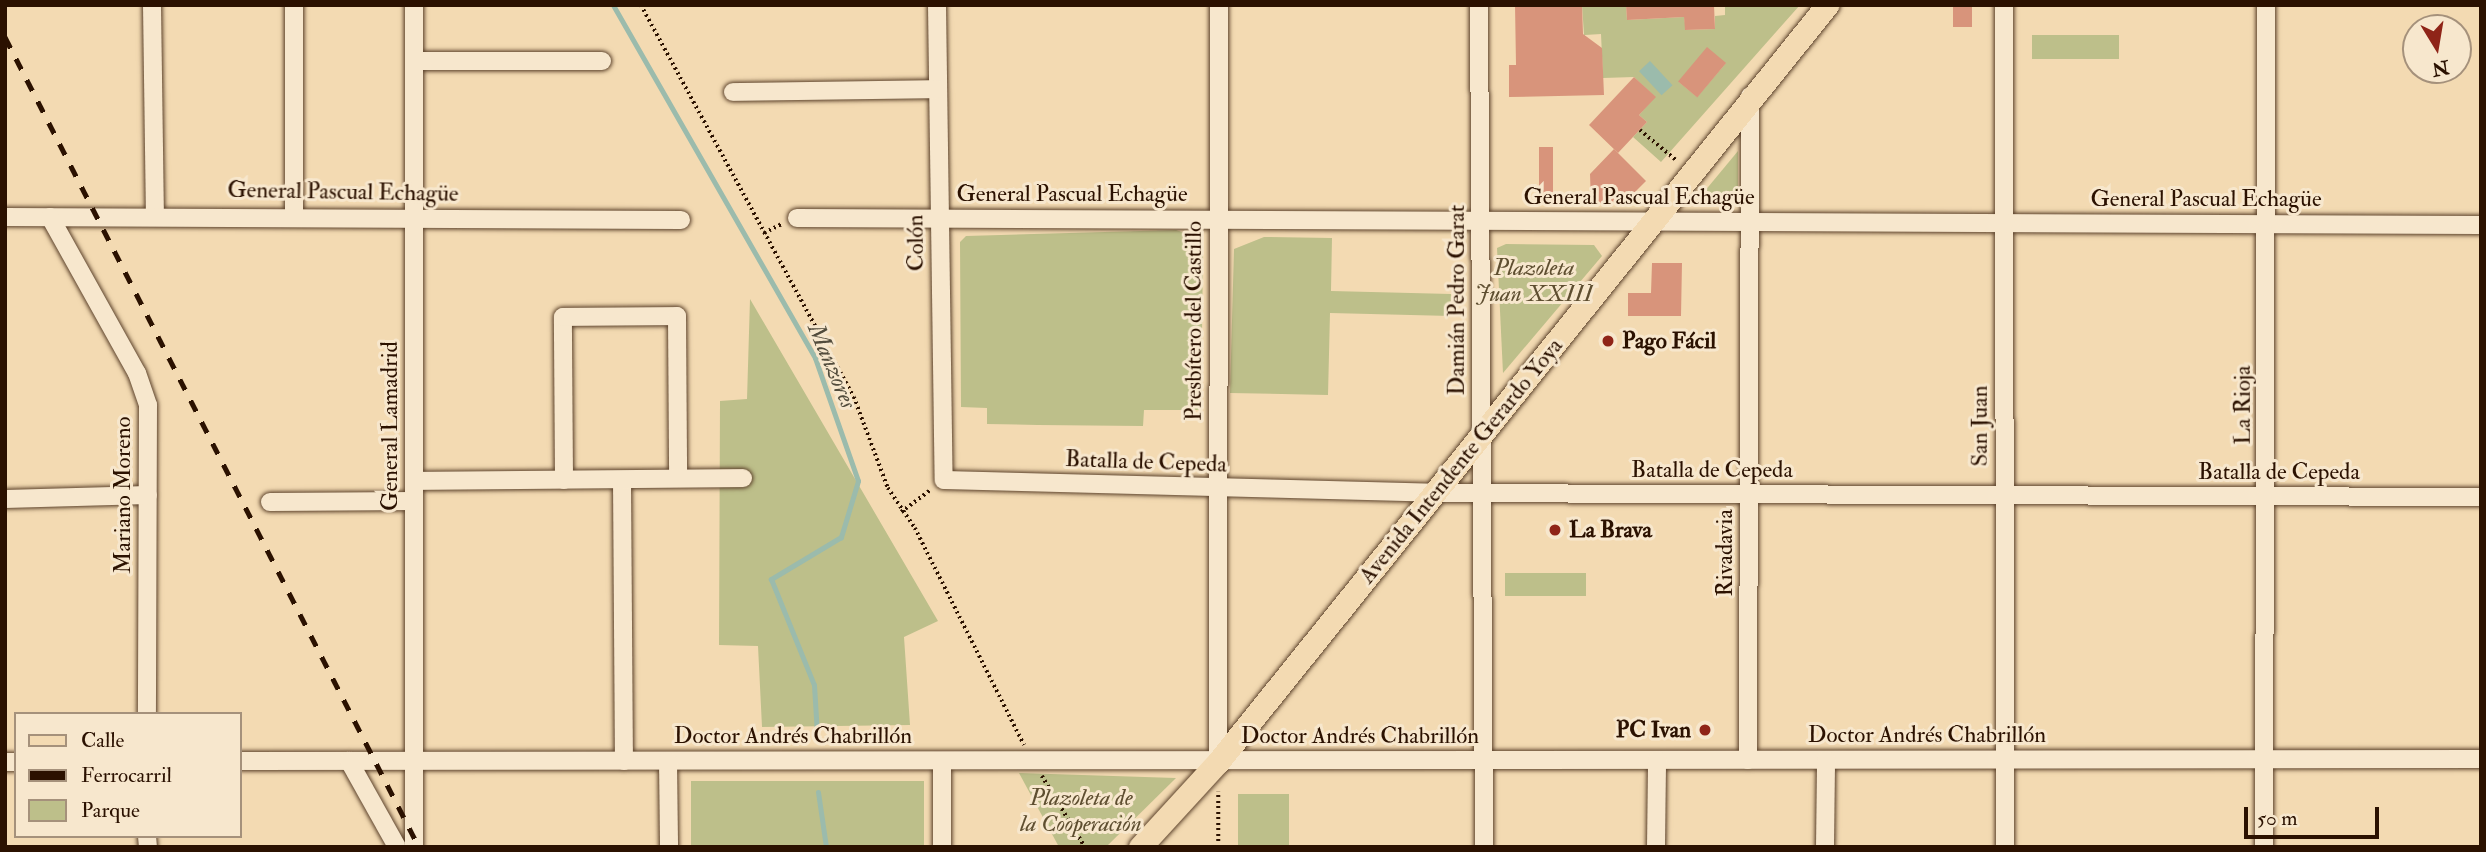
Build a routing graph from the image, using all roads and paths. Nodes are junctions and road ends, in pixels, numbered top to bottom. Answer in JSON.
{"nodes":[{"id":1,"x":152,"y":5,"type":"edge"},
{"id":2,"x":294,"y":5,"type":"edge"},
{"id":3,"x":414,"y":5,"type":"edge"},
{"id":4,"x":641,"y":5,"type":"edge"},
{"id":5,"x":937,"y":5,"type":"edge"},
{"id":6,"x":1219,"y":5,"type":"edge"},
{"id":7,"x":1479,"y":5,"type":"edge"},
{"id":8,"x":1827,"y":5,"type":"edge"},
{"id":9,"x":2004,"y":5,"type":"edge"},
{"id":10,"x":2266,"y":5,"type":"edge"},
{"id":11,"x":414,"y":61,"type":"junction"},
{"id":12,"x":602,"y":61,"type":"dead end"},
{"id":13,"x":938,"y":89,"type":"junction"},
{"id":14,"x":733,"y":92,"type":"dead end"},
{"id":15,"x":1750,"y":96,"type":"junction"},
{"id":16,"x":1640,"y":130,"type":"dead end"},
{"id":17,"x":1692,"y":173,"type":"junction"},
{"id":18,"x":155,"y":215,"type":"junction"},
{"id":19,"x":294,"y":216,"type":"junction"},
{"id":20,"x":5,"y":217,"type":"edge"},
{"id":21,"x":50,"y":217,"type":"junction"},
{"id":22,"x":414,"y":218,"type":"junction"},
{"id":23,"x":797,"y":218,"type":"dead end"},
{"id":24,"x":940,"y":218,"type":"junction"},
{"id":25,"x":1219,"y":219,"type":"junction"},
{"id":26,"x":681,"y":220,"type":"dead end"},
{"id":27,"x":1481,"y":221,"type":"junction"},
{"id":28,"x":1656,"y":221,"type":"junction"},
{"id":29,"x":1752,"y":222,"type":"junction"},
{"id":30,"x":2004,"y":223,"type":"junction"},
{"id":31,"x":2268,"y":224,"type":"junction"},
{"id":32,"x":2481,"y":225,"type":"edge"},
{"id":33,"x":1482,"y":434,"type":"junction"},
{"id":34,"x":678,"y":478,"type":"junction"},
{"id":35,"x":743,"y":478,"type":"dead end"},
{"id":36,"x":564,"y":480,"type":"junction"},
{"id":37,"x":622,"y":480,"type":"junction"},
{"id":38,"x":414,"y":481,"type":"junction"},
{"id":39,"x":944,"y":481,"type":"junction"},
{"id":40,"x":1219,"y":488,"type":"junction"},
{"id":41,"x":1434,"y":493,"type":"junction"},
{"id":42,"x":1482,"y":494,"type":"junction"},
{"id":43,"x":148,"y":495,"type":"junction"},
{"id":44,"x":1750,"y":495,"type":"junction"},
{"id":45,"x":2005,"y":496,"type":"junction"},
{"id":46,"x":2267,"y":496,"type":"junction"},
{"id":47,"x":2481,"y":497,"type":"edge"},
{"id":48,"x":5,"y":499,"type":"edge"},
{"id":49,"x":414,"y":501,"type":"junction"},
{"id":50,"x":270,"y":502,"type":"dead end"},
{"id":51,"x":901,"y":512,"type":"junction"},
{"id":52,"x":147,"y":712,"type":"edge"},
{"id":53,"x":2005,"y":759,"type":"junction"},
{"id":54,"x":2481,"y":759,"type":"edge"},
{"id":55,"x":1032,"y":760,"type":"junction"},
{"id":56,"x":1483,"y":760,"type":"junction"},
{"id":57,"x":1657,"y":760,"type":"junction"},
{"id":58,"x":1748,"y":760,"type":"junction"},
{"id":59,"x":1826,"y":760,"type":"junction"},
{"id":60,"x":242,"y":761,"type":"edge"},
{"id":61,"x":349,"y":761,"type":"junction"},
{"id":62,"x":414,"y":761,"type":"junction"},
{"id":63,"x":624,"y":761,"type":"junction"},
{"id":64,"x":668,"y":761,"type":"junction"},
{"id":65,"x":942,"y":761,"type":"junction"},
{"id":66,"x":1218,"y":762,"type":"junction"},
{"id":67,"x":2265,"y":762,"type":"junction"},
{"id":68,"x":397,"y":847,"type":"edge"},
{"id":69,"x":414,"y":847,"type":"edge"},
{"id":70,"x":669,"y":847,"type":"edge"},
{"id":71,"x":942,"y":847,"type":"edge"},
{"id":72,"x":1085,"y":847,"type":"edge"},
{"id":73,"x":1140,"y":847,"type":"edge"},
{"id":74,"x":1218,"y":847,"type":"edge"},
{"id":75,"x":1484,"y":847,"type":"edge"},
{"id":76,"x":1656,"y":847,"type":"edge"},
{"id":77,"x":1825,"y":847,"type":"edge"},
{"id":78,"x":2005,"y":847,"type":"edge"},
{"id":79,"x":2264,"y":847,"type":"edge"}],
"edges":[{"from":1,"to":18,"type":"street"},
{"from":2,"to":19,"type":"street"},
{"from":3,"to":11,"type":"street","name":"General Lamadrid"},
{"from":4,"to":51,"type":"path"},
{"from":5,"to":13,"type":"street","name":"Colón"},
{"from":6,"to":25,"type":"street","name":"Presbítero del Castillo"},
{"from":7,"to":27,"type":"street","name":"Damián Pedro Garat"},
{"from":8,"to":15,"type":"main road","name":"Avenida Intendente Gerardo Yoya"},
{"from":9,"to":30,"type":"street","name":"San Juan"},
{"from":10,"to":31,"type":"street","name":"La Rioja"},
{"from":11,"to":12,"type":"street"},
{"from":11,"to":22,"type":"street","name":"General Lamadrid"},
{"from":13,"to":14,"type":"street"},
{"from":13,"to":24,"type":"street","name":"Colón"},
{"from":15,"to":17,"type":"main road","name":"Avenida Intendente Gerardo Yoya"},
{"from":15,"to":29,"type":"street","name":"Rivadavia"},
{"from":16,"to":17,"type":"path"},
{"from":17,"to":28,"type":"main road","name":"Avenida Intendente Gerardo Yoya"},
{"from":18,"to":19,"type":"street","name":"General Pascual Echagüe"},
{"from":18,"to":21,"type":"street","name":"General Pascual Echagüe"},
{"from":19,"to":22,"type":"street","name":"General Pascual Echagüe"},
{"from":20,"to":21,"type":"street","name":"General Pascual Echagüe"},
{"from":21,"to":43,"type":"street","name":"Mariano Moreno"},
{"from":22,"to":26,"type":"street","name":"General Pascual Echagüe"},
{"from":22,"to":38,"type":"street","name":"General Lamadrid"},
{"from":23,"to":24,"type":"street","name":"General Pascual Echagüe"},
{"from":24,"to":25,"type":"street","name":"General Pascual Echagüe"},
{"from":24,"to":39,"type":"street","name":"Colón"},
{"from":25,"to":27,"type":"street","name":"General Pascual Echagüe"},
{"from":25,"to":40,"type":"street","name":"Presbítero del Castillo"},
{"from":27,"to":28,"type":"street","name":"General Pascual Echagüe"},
{"from":27,"to":33,"type":"street","name":"Damián Pedro Garat"},
{"from":28,"to":29,"type":"street","name":"General Pascual Echagüe"},
{"from":28,"to":33,"type":"main road","name":"Avenida Intendente Gerardo Yoya"},
{"from":29,"to":30,"type":"street","name":"General Pascual Echagüe"},
{"from":29,"to":44,"type":"street","name":"Rivadavia"},
{"from":30,"to":31,"type":"street","name":"General Pascual Echagüe"},
{"from":30,"to":45,"type":"street","name":"San Juan"},
{"from":31,"to":32,"type":"street","name":"General Pascual Echagüe"},
{"from":31,"to":46,"type":"street","name":"La Rioja"},
{"from":33,"to":41,"type":"main road","name":"Avenida Intendente Gerardo Yoya"},
{"from":33,"to":42,"type":"street","name":"Damián Pedro Garat"},
{"from":34,"to":35,"type":"street"},
{"from":34,"to":36,"type":"street"},
{"from":34,"to":37,"type":"street"},
{"from":36,"to":37,"type":"street"},
{"from":36,"to":38,"type":"street"},
{"from":37,"to":63,"type":"street"},
{"from":38,"to":49,"type":"street","name":"General Lamadrid"},
{"from":39,"to":40,"type":"street","name":"Batalla de Cepeda"},
{"from":39,"to":51,"type":"path"},
{"from":40,"to":41,"type":"street","name":"Batalla de Cepeda"},
{"from":40,"to":66,"type":"street","name":"Presbítero del Castillo"},
{"from":41,"to":42,"type":"street","name":"Batalla de Cepeda"},
{"from":41,"to":66,"type":"main road","name":"Avenida Intendente Gerardo Yoya"},
{"from":42,"to":44,"type":"street","name":"Batalla de Cepeda"},
{"from":42,"to":56,"type":"street","name":"Damián Pedro Garat"},
{"from":43,"to":48,"type":"street"},
{"from":43,"to":52,"type":"street","name":"Mariano Moreno"},
{"from":44,"to":45,"type":"street","name":"Batalla de Cepeda"},
{"from":44,"to":58,"type":"street","name":"Rivadavia"},
{"from":45,"to":46,"type":"street","name":"Batalla de Cepeda"},
{"from":45,"to":53,"type":"street","name":"San Juan"},
{"from":46,"to":47,"type":"street","name":"Batalla de Cepeda"},
{"from":46,"to":67,"type":"street","name":"La Rioja"},
{"from":49,"to":50,"type":"street"},
{"from":49,"to":62,"type":"street","name":"General Lamadrid"},
{"from":51,"to":55,"type":"path"},
{"from":53,"to":59,"type":"street","name":"Doctor Andrés Chabrillón"},
{"from":53,"to":67,"type":"street","name":"Doctor Andrés Chabrillón"},
{"from":53,"to":78,"type":"street","name":"San Juan"},
{"from":54,"to":67,"type":"street","name":"Doctor Andrés Chabrillón"},
{"from":55,"to":65,"type":"street","name":"Doctor Andrés Chabrillón"},
{"from":55,"to":66,"type":"street","name":"Doctor Andrés Chabrillón"},
{"from":55,"to":72,"type":"path"},
{"from":56,"to":57,"type":"street","name":"Doctor Andrés Chabrillón"},
{"from":56,"to":66,"type":"street","name":"Doctor Andrés Chabrillón"},
{"from":56,"to":75,"type":"street","name":"Damián Pedro Garat"},
{"from":57,"to":58,"type":"street","name":"Doctor Andrés Chabrillón"},
{"from":57,"to":76,"type":"street"},
{"from":58,"to":59,"type":"street","name":"Doctor Andrés Chabrillón"},
{"from":59,"to":77,"type":"street"},
{"from":60,"to":61,"type":"street","name":"Doctor Andrés Chabrillón"},
{"from":61,"to":62,"type":"street","name":"Doctor Andrés Chabrillón"},
{"from":61,"to":68,"type":"street"},
{"from":62,"to":63,"type":"street","name":"Doctor Andrés Chabrillón"},
{"from":62,"to":69,"type":"street","name":"General Lamadrid"},
{"from":63,"to":64,"type":"street","name":"Doctor Andrés Chabrillón"},
{"from":64,"to":65,"type":"street","name":"Doctor Andrés Chabrillón"},
{"from":64,"to":70,"type":"street"},
{"from":65,"to":71,"type":"street"},
{"from":66,"to":73,"type":"main road","name":"Avenida Intendente Gerardo Yoya"},
{"from":66,"to":74,"type":"path"},
{"from":67,"to":79,"type":"street","name":"La Rioja"}]}
